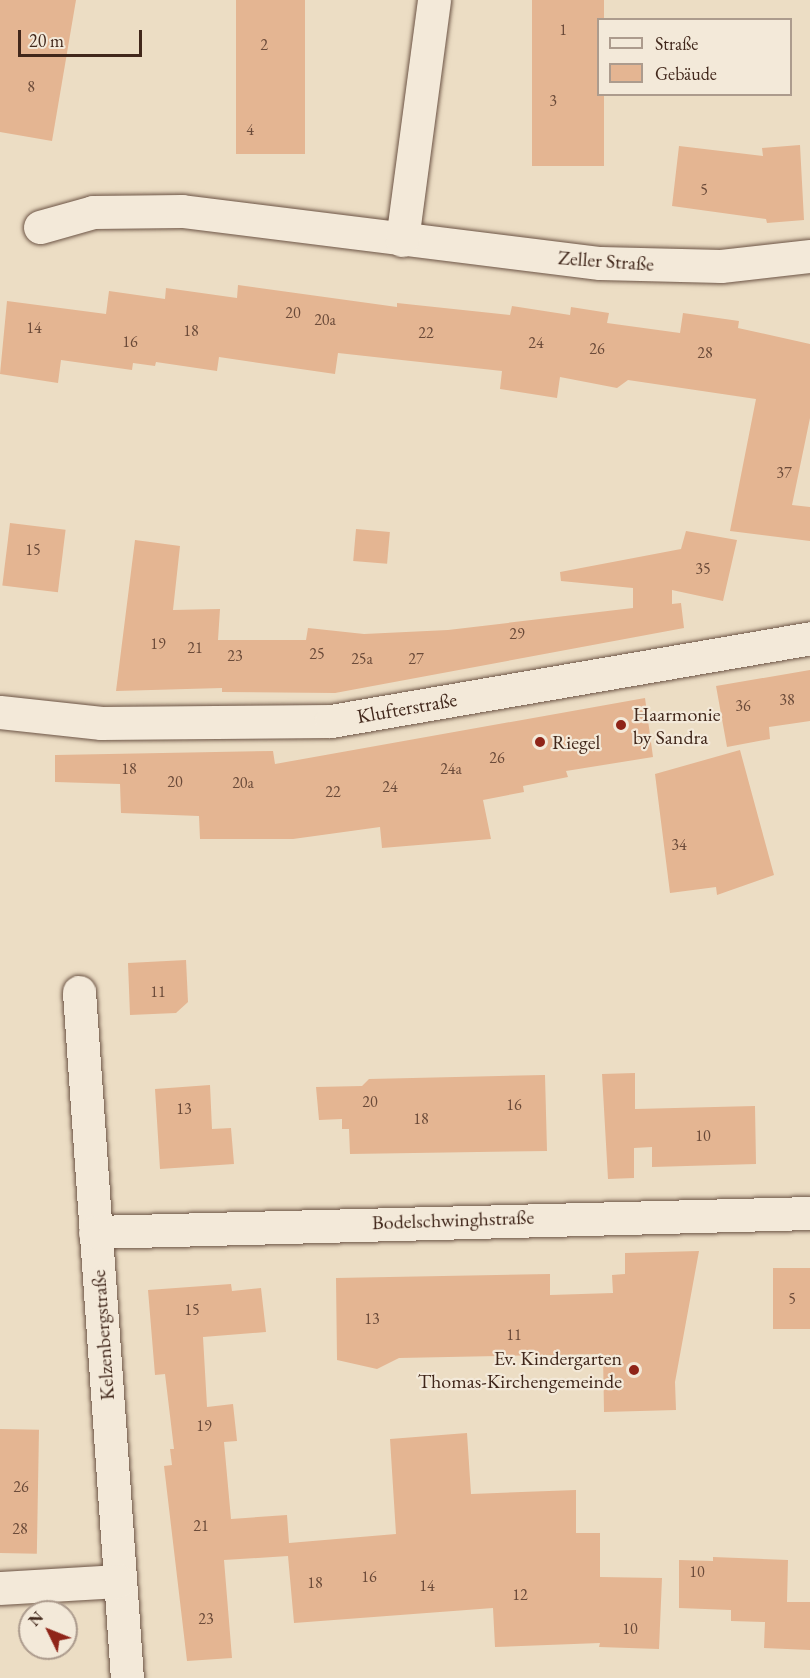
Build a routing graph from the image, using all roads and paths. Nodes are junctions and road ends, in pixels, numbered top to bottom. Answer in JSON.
{"nodes":[{"id":1,"x":434,"y":0,"type":"edge"},
{"id":2,"x":40,"y":227,"type":"dead end"},
{"id":3,"x":402,"y":240,"type":"junction"},
{"id":4,"x":810,"y":255,"type":"edge"},
{"id":5,"x":810,"y":638,"type":"edge"},
{"id":6,"x":0,"y":712,"type":"edge"},
{"id":7,"x":79,"y":993,"type":"dead end"},
{"id":8,"x":810,"y":1213,"type":"edge"},
{"id":9,"x":95,"y":1232,"type":"junction"},
{"id":10,"x":119,"y":1581,"type":"junction"},
{"id":11,"x":0,"y":1588,"type":"edge"},
{"id":12,"x":127,"y":1678,"type":"edge"}],
"edges":[{"from":1,"to":3,"type":"street"},
{"from":2,"to":3,"type":"street","name":"Zeller Straße"},
{"from":3,"to":4,"type":"street","name":"Zeller Straße"},
{"from":5,"to":6,"type":"street","name":"Klufterstraße"},
{"from":7,"to":9,"type":"street","name":"Kelzenbergstraße"},
{"from":8,"to":9,"type":"street","name":"Bodelschwinghstraße"},
{"from":9,"to":10,"type":"street","name":"Kelzenbergstraße"},
{"from":10,"to":11,"type":"street"},
{"from":10,"to":12,"type":"street","name":"Kelzenbergstraße"}]}
